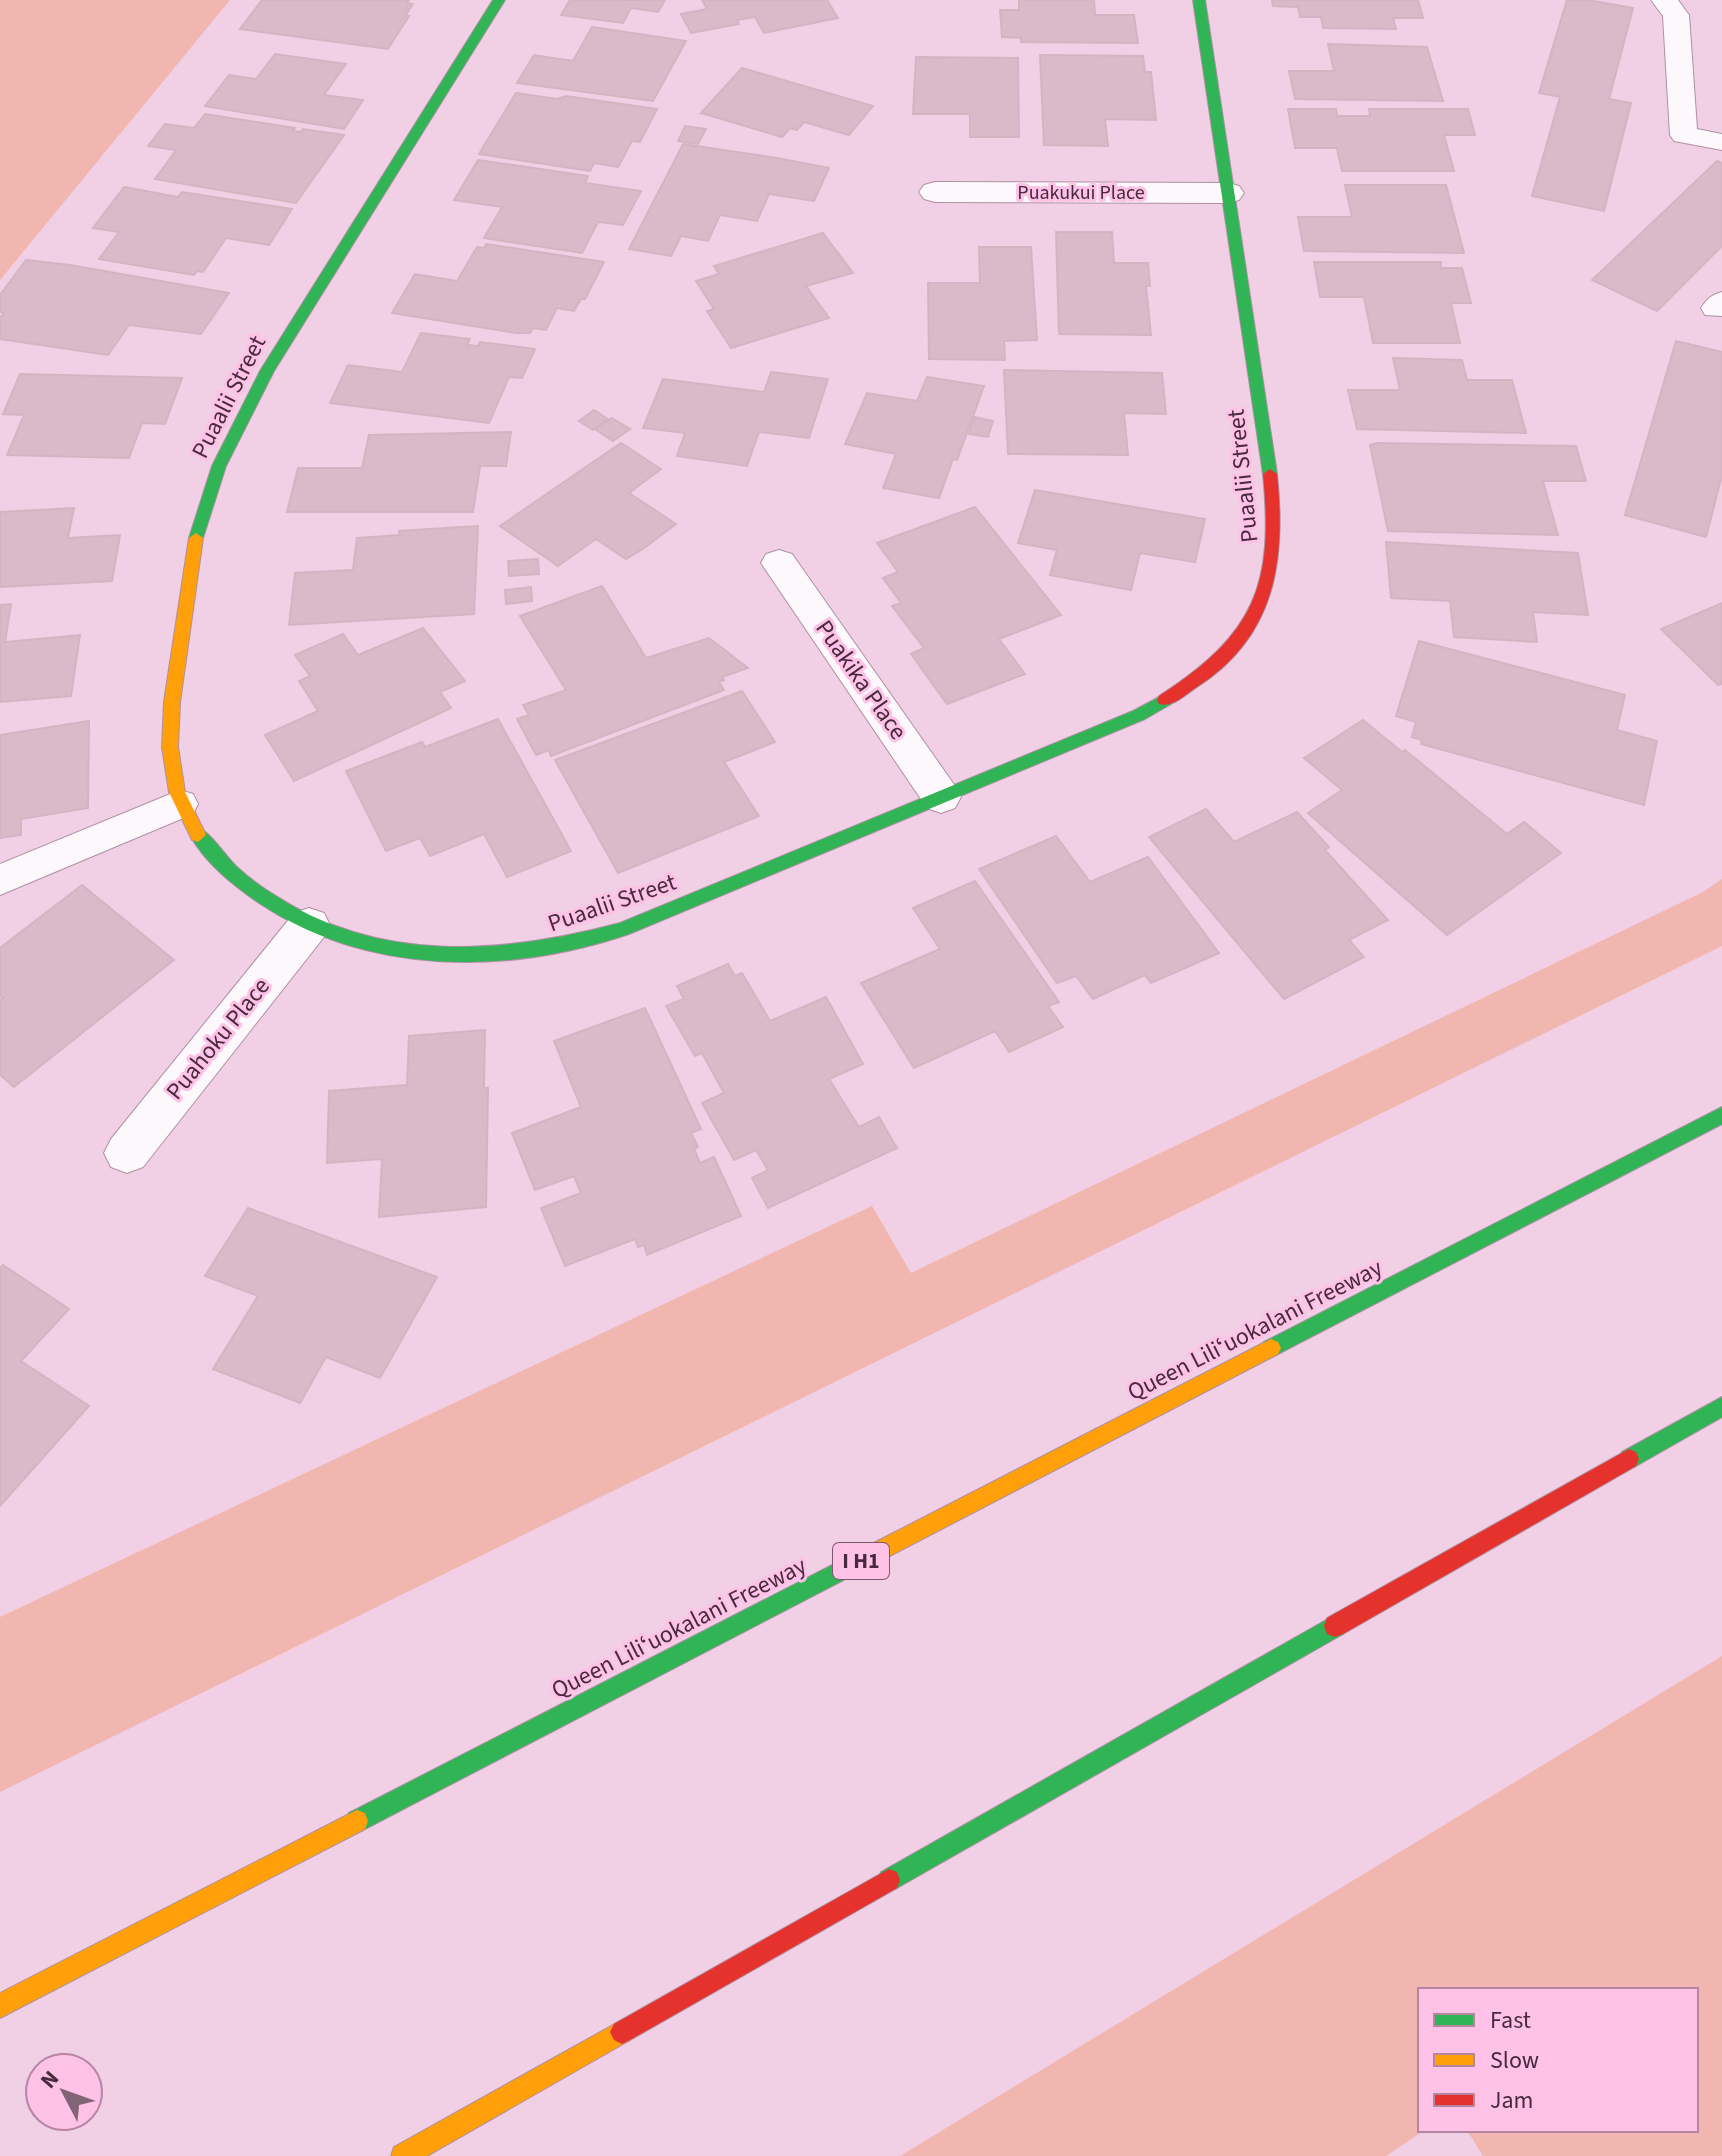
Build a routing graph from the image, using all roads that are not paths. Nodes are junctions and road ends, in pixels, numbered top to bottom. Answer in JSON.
{"nodes":[{"id":1,"x":499,"y":0,"type":"edge"},
{"id":2,"x":1199,"y":0,"type":"edge"},
{"id":3,"x":1664,"y":0,"type":"edge"},
{"id":4,"x":1722,"y":142,"type":"edge"},
{"id":5,"x":935,"y":192,"type":"dead end"},
{"id":6,"x":1228,"y":193,"type":"junction"},
{"id":7,"x":779,"y":563,"type":"dead end"},
{"id":8,"x":941,"y":797,"type":"junction"},
{"id":9,"x":180,"y":804,"type":"junction"},
{"id":10,"x":0,"y":880,"type":"edge"},
{"id":11,"x":309,"y":925,"type":"junction"},
{"id":12,"x":1722,"y":1115,"type":"edge"},
{"id":13,"x":127,"y":1153,"type":"dead end"},
{"id":14,"x":1722,"y":1406,"type":"edge"},
{"id":15,"x":0,"y":2006,"type":"edge"},
{"id":16,"x":403,"y":2156,"type":"edge"}],
"edges":[{"from":1,"to":9,"type":"main road","name":"Puaalii Street"},
{"from":2,"to":6,"type":"main road","name":"Puaalii Street"},
{"from":3,"to":4,"type":"lane"},
{"from":5,"to":6,"type":"street","name":"Puakukui Place"},
{"from":6,"to":8,"type":"main road","name":"Puaalii Street"},
{"from":7,"to":8,"type":"street","name":"Puakika Place"},
{"from":8,"to":11,"type":"main road","name":"Puaalii Street"},
{"from":9,"to":10,"type":"lane"},
{"from":9,"to":11,"type":"main road","name":"Puaalii Street"},
{"from":11,"to":13,"type":"street","name":"Puahoku Place"},
{"from":12,"to":15,"type":"main road","name":"Queen Liliʻuokalani Freeway","number":"I H1"},
{"from":14,"to":16,"type":"main road"}]}
